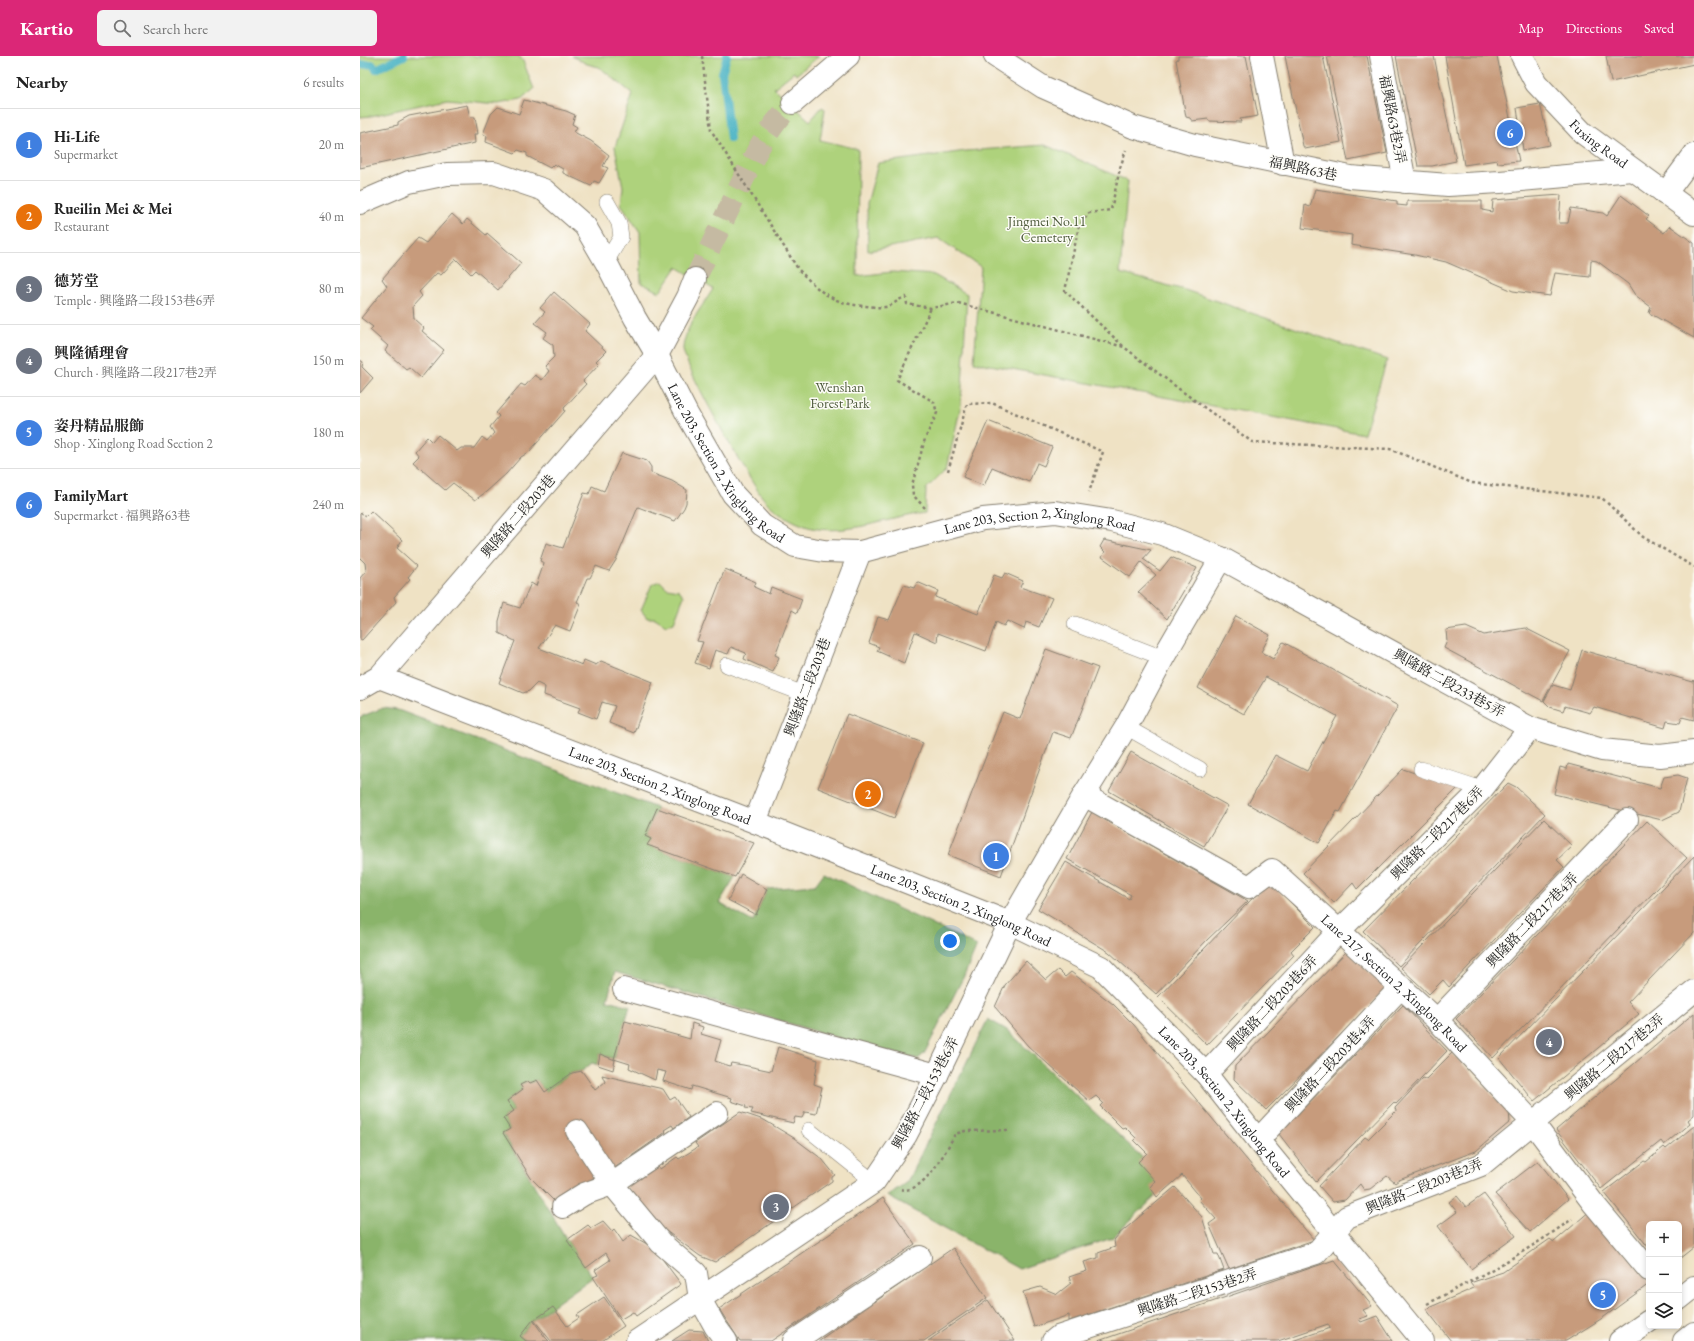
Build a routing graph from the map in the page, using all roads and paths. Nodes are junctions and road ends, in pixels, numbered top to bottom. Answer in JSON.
{"nodes":[{"id":1,"x":702,"y":56,"type":"edge"},
{"id":2,"x":848,"y":56,"type":"edge"},
{"id":3,"x":995,"y":56,"type":"edge"},
{"id":4,"x":1262,"y":56,"type":"edge"},
{"id":5,"x":1381,"y":56,"type":"edge"},
{"id":6,"x":1522,"y":56,"type":"edge"},
{"id":7,"x":793,"y":103,"type":"tunnel mouth"},
{"id":8,"x":1133,"y":127,"type":"junction"},
{"id":9,"x":1694,"y":155,"type":"edge"},
{"id":10,"x":1283,"y":164,"type":"junction"},
{"id":11,"x":1632,"y":170,"type":"junction"},
{"id":12,"x":1405,"y":182,"type":"junction"},
{"id":13,"x":1665,"y":194,"type":"junction"},
{"id":14,"x":607,"y":202,"type":"dead end"},
{"id":15,"x":360,"y":203,"type":"edge"},
{"id":16,"x":1694,"y":214,"type":"edge"},
{"id":17,"x":606,"y":262,"type":"junction"},
{"id":18,"x":695,"y":279,"type":"tunnel mouth"},
{"id":19,"x":931,"y":308,"type":"junction"},
{"id":20,"x":1124,"y":347,"type":"junction"},
{"id":21,"x":658,"y":354,"type":"junction"},
{"id":22,"x":948,"y":471,"type":"dead end"},
{"id":23,"x":1087,"y":496,"type":"dead end"},
{"id":24,"x":944,"y":528,"type":"junction"},
{"id":25,"x":860,"y":552,"type":"junction"},
{"id":26,"x":1221,"y":558,"type":"junction"},
{"id":27,"x":1694,"y":567,"type":"edge"},
{"id":28,"x":1075,"y":624,"type":"dead end"},
{"id":29,"x":1163,"y":658,"type":"junction"},
{"id":30,"x":728,"y":665,"type":"dead end"},
{"id":31,"x":379,"y":677,"type":"junction"},
{"id":32,"x":360,"y":688,"type":"edge"},
{"id":33,"x":804,"y":694,"type":"junction"},
{"id":34,"x":1126,"y":727,"type":"junction"},
{"id":35,"x":1530,"y":728,"type":"junction"},
{"id":36,"x":1694,"y":752,"type":"edge"},
{"id":37,"x":1421,"y":768,"type":"dead end"},
{"id":38,"x":1200,"y":769,"type":"dead end"},
{"id":39,"x":1482,"y":789,"type":"junction"},
{"id":40,"x":1084,"y":795,"type":"junction"},
{"id":41,"x":1627,"y":820,"type":"dead end"},
{"id":42,"x":755,"y":822,"type":"junction"},
{"id":43,"x":1010,"y":922,"type":"junction"},
{"id":44,"x":1338,"y":932,"type":"junction"},
{"id":45,"x":1402,"y":987,"type":"junction"},
{"id":46,"x":624,"y":989,"type":"dead end"},
{"id":47,"x":1694,"y":991,"type":"edge"},
{"id":48,"x":1437,"y":1020,"type":"junction"},
{"id":49,"x":1206,"y":1074,"type":"junction"},
{"id":50,"x":937,"y":1075,"type":"junction"},
{"id":51,"x":716,"y":1113,"type":"dead end"},
{"id":52,"x":1533,"y":1123,"type":"junction"},
{"id":53,"x":809,"y":1130,"type":"dead end"},
{"id":54,"x":1008,"y":1130,"type":"dead end"},
{"id":55,"x":577,"y":1131,"type":"dead end"},
{"id":56,"x":1258,"y":1140,"type":"junction"},
{"id":57,"x":878,"y":1176,"type":"junction"},
{"id":58,"x":612,"y":1184,"type":"junction"},
{"id":59,"x":1593,"y":1203,"type":"junction"},
{"id":60,"x":563,"y":1206,"type":"dead end"},
{"id":61,"x":1334,"y":1232,"type":"junction"},
{"id":62,"x":920,"y":1257,"type":"dead end"},
{"id":63,"x":1646,"y":1266,"type":"edge"},
{"id":64,"x":1694,"y":1287,"type":"edge"},
{"id":65,"x":1682,"y":1297,"type":"edge"},
{"id":66,"x":700,"y":1299,"type":"junction"},
{"id":67,"x":1422,"y":1306,"type":"dead end"},
{"id":68,"x":1646,"y":1323,"type":"edge"},
{"id":69,"x":1694,"y":1333,"type":"edge"},
{"id":70,"x":637,"y":1341,"type":"edge"},
{"id":71,"x":726,"y":1341,"type":"edge"},
{"id":72,"x":794,"y":1341,"type":"edge"},
{"id":73,"x":1053,"y":1341,"type":"edge"},
{"id":74,"x":1423,"y":1341,"type":"edge"},
{"id":75,"x":1620,"y":1341,"type":"edge"},
{"id":76,"x":1684,"y":1341,"type":"edge"}],
"edges":[{"from":1,"to":19,"type":"path"},
{"from":2,"to":7,"type":"street"},
{"from":3,"to":8,"type":"street","name":"福興路63巷"},
{"from":4,"to":10,"type":"street"},
{"from":5,"to":12,"type":"street","name":"福興路63巷2弄"},
{"from":6,"to":11,"type":"street","name":"Fuxing Road"},
{"from":8,"to":10,"type":"street","name":"福興路63巷"},
{"from":8,"to":20,"type":"path"},
{"from":9,"to":13,"type":"street"},
{"from":10,"to":12,"type":"street","name":"福興路63巷"},
{"from":11,"to":12,"type":"street","name":"福興路63巷"},
{"from":11,"to":13,"type":"street","name":"Fuxing Road"},
{"from":13,"to":16,"type":"street","name":"Fuxing Road"},
{"from":14,"to":17,"type":"lane"},
{"from":15,"to":17,"type":"street","name":"Lane 203, Section 2, Xinglong Road"},
{"from":17,"to":21,"type":"street","name":"Lane 203, Section 2, Xinglong Road"},
{"from":18,"to":21,"type":"street","name":"興隆路二段203巷"},
{"from":19,"to":20,"type":"path"},
{"from":19,"to":24,"type":"path"},
{"from":20,"to":27,"type":"path"},
{"from":21,"to":25,"type":"street","name":"Lane 203, Section 2, Xinglong Road"},
{"from":21,"to":31,"type":"street","name":"興隆路二段203巷"},
{"from":22,"to":23,"type":"path"},
{"from":24,"to":25,"type":"street","name":"Lane 203, Section 2, Xinglong Road"},
{"from":24,"to":26,"type":"street","name":"Lane 203, Section 2, Xinglong Road"},
{"from":25,"to":33,"type":"street","name":"興隆路二段203巷"},
{"from":26,"to":29,"type":"street","name":"興隆路二段153巷6弄"},
{"from":26,"to":35,"type":"street","name":"興隆路二段233巷5弄"},
{"from":28,"to":29,"type":"lane"},
{"from":29,"to":34,"type":"street","name":"興隆路二段153巷6弄"},
{"from":30,"to":33,"type":"lane"},
{"from":31,"to":32,"type":"street"},
{"from":31,"to":42,"type":"street","name":"Lane 203, Section 2, Xinglong Road"},
{"from":33,"to":42,"type":"street","name":"興隆路二段203巷"},
{"from":34,"to":38,"type":"lane"},
{"from":34,"to":40,"type":"street","name":"興隆路二段153巷6弄"},
{"from":35,"to":36,"type":"street","name":"興隆路二段233巷5弄"},
{"from":35,"to":39,"type":"street","name":"興隆路二段217巷6弄"},
{"from":37,"to":39,"type":"lane"},
{"from":39,"to":44,"type":"street","name":"興隆路二段217巷6弄"},
{"from":40,"to":43,"type":"street","name":"興隆路二段153巷6弄"},
{"from":40,"to":44,"type":"street","name":"Lane 217, Section 2, Xinglong Road"},
{"from":41,"to":48,"type":"street","name":"興隆路二段217巷4弄"},
{"from":42,"to":43,"type":"street","name":"Lane 203, Section 2, Xinglong Road"},
{"from":43,"to":49,"type":"street","name":"Lane 203, Section 2, Xinglong Road"},
{"from":43,"to":50,"type":"street","name":"興隆路二段153巷6弄"},
{"from":44,"to":45,"type":"street","name":"Lane 217, Section 2, Xinglong Road"},
{"from":44,"to":49,"type":"street","name":"興隆路二段203巷6弄"},
{"from":45,"to":48,"type":"street","name":"Lane 217, Section 2, Xinglong Road"},
{"from":45,"to":56,"type":"street","name":"興隆路二段203巷4弄"},
{"from":46,"to":50,"type":"street"},
{"from":47,"to":52,"type":"street","name":"興隆路二段217巷2弄"},
{"from":48,"to":52,"type":"street","name":"Lane 217, Section 2, Xinglong Road"},
{"from":49,"to":56,"type":"street","name":"Lane 203, Section 2, Xinglong Road"},
{"from":50,"to":57,"type":"street","name":"興隆路二段153巷6弄"},
{"from":51,"to":58,"type":"street"},
{"from":52,"to":59,"type":"street","name":"Lane 217, Section 2, Xinglong Road"},
{"from":52,"to":61,"type":"street","name":"興隆路二段203巷2弄"},
{"from":53,"to":57,"type":"lane"},
{"from":54,"to":57,"type":"path"},
{"from":55,"to":58,"type":"street"},
{"from":56,"to":61,"type":"street","name":"Lane 203, Section 2, Xinglong Road"},
{"from":57,"to":66,"type":"street","name":"興隆路二段153巷6弄"},
{"from":58,"to":60,"type":"street"},
{"from":58,"to":66,"type":"street"},
{"from":59,"to":63,"type":"street","name":"Lane 217, Section 2, Xinglong Road"},
{"from":59,"to":67,"type":"path"},
{"from":61,"to":73,"type":"street","name":"興隆路二段153巷2弄"},
{"from":61,"to":74,"type":"street","name":"Lane 203, Section 2, Xinglong Road"},
{"from":62,"to":72,"type":"street"},
{"from":64,"to":65,"type":"street"},
{"from":66,"to":70,"type":"street","name":"興隆路二段153巷6弄"},
{"from":66,"to":71,"type":"street"},
{"from":68,"to":75,"type":"street"},
{"from":69,"to":76,"type":"street"}]}
